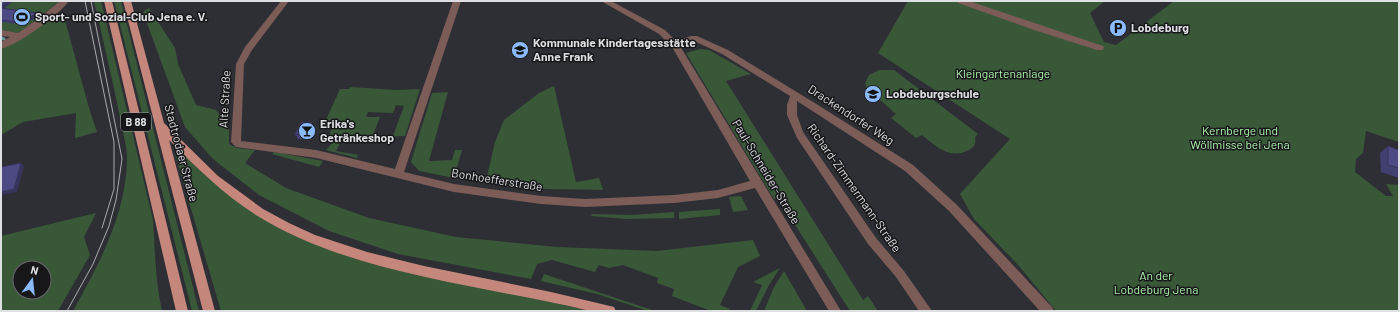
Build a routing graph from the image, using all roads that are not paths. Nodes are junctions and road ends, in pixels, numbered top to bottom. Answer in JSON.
{"nodes":[{"id":1,"x":65,"y":1,"type":"edge"},
{"id":2,"x":108,"y":1,"type":"edge"},
{"id":3,"x":127,"y":1,"type":"edge"},
{"id":4,"x":285,"y":1,"type":"edge"},
{"id":5,"x":457,"y":1,"type":"edge"},
{"id":6,"x":607,"y":1,"type":"edge"},
{"id":7,"x":961,"y":1,"type":"edge"},
{"id":8,"x":1,"y":33,"type":"edge"},
{"id":9,"x":20,"y":36,"type":"junction"},
{"id":10,"x":676,"y":45,"type":"junction"},
{"id":11,"x":1,"y":46,"type":"edge"},
{"id":12,"x":1100,"y":48,"type":"dead end"},
{"id":13,"x":795,"y":95,"type":"junction"},
{"id":14,"x":160,"y":125,"type":"junction"},
{"id":15,"x":236,"y":142,"type":"joint"},
{"id":16,"x":398,"y":175,"type":"junction"},
{"id":17,"x":757,"y":183,"type":"junction"},
{"id":18,"x":182,"y":311,"type":"edge"},
{"id":19,"x":209,"y":311,"type":"edge"},
{"id":20,"x":610,"y":311,"type":"edge"},
{"id":21,"x":835,"y":311,"type":"edge"},
{"id":22,"x":926,"y":311,"type":"edge"},
{"id":23,"x":1048,"y":311,"type":"edge"}],
"edges":[{"from":1,"to":9,"type":"street"},
{"from":2,"to":18,"type":"main road","number":"B 88"},
{"from":3,"to":14,"type":"main road","name":"Stadtrodaer Straße","number":"B 88"},
{"from":4,"to":15,"type":"street","name":"Alte Straße"},
{"from":5,"to":16,"type":"street"},
{"from":6,"to":10,"type":"street"},
{"from":7,"to":12,"type":"street"},
{"from":8,"to":9,"type":"street"},
{"from":9,"to":11,"type":"street"},
{"from":10,"to":13,"type":"street","name":"Drackendorfer Weg"},
{"from":10,"to":17,"type":"street","name":"Paul-Schneider-Straße"},
{"from":13,"to":22,"type":"street","name":"Richard-Zimmermann-Straße"},
{"from":13,"to":23,"type":"street","name":"Drackendorfer Weg"},
{"from":14,"to":19,"type":"main road","name":"Stadtrodaer Straße","number":"B 88"},
{"from":14,"to":20,"type":"main road"},
{"from":15,"to":16,"type":"street","name":"Bonhoefferstraße"},
{"from":16,"to":17,"type":"street","name":"Bonhoefferstraße"},
{"from":17,"to":21,"type":"street","name":"Paul-Schneider-Straße"}]}
